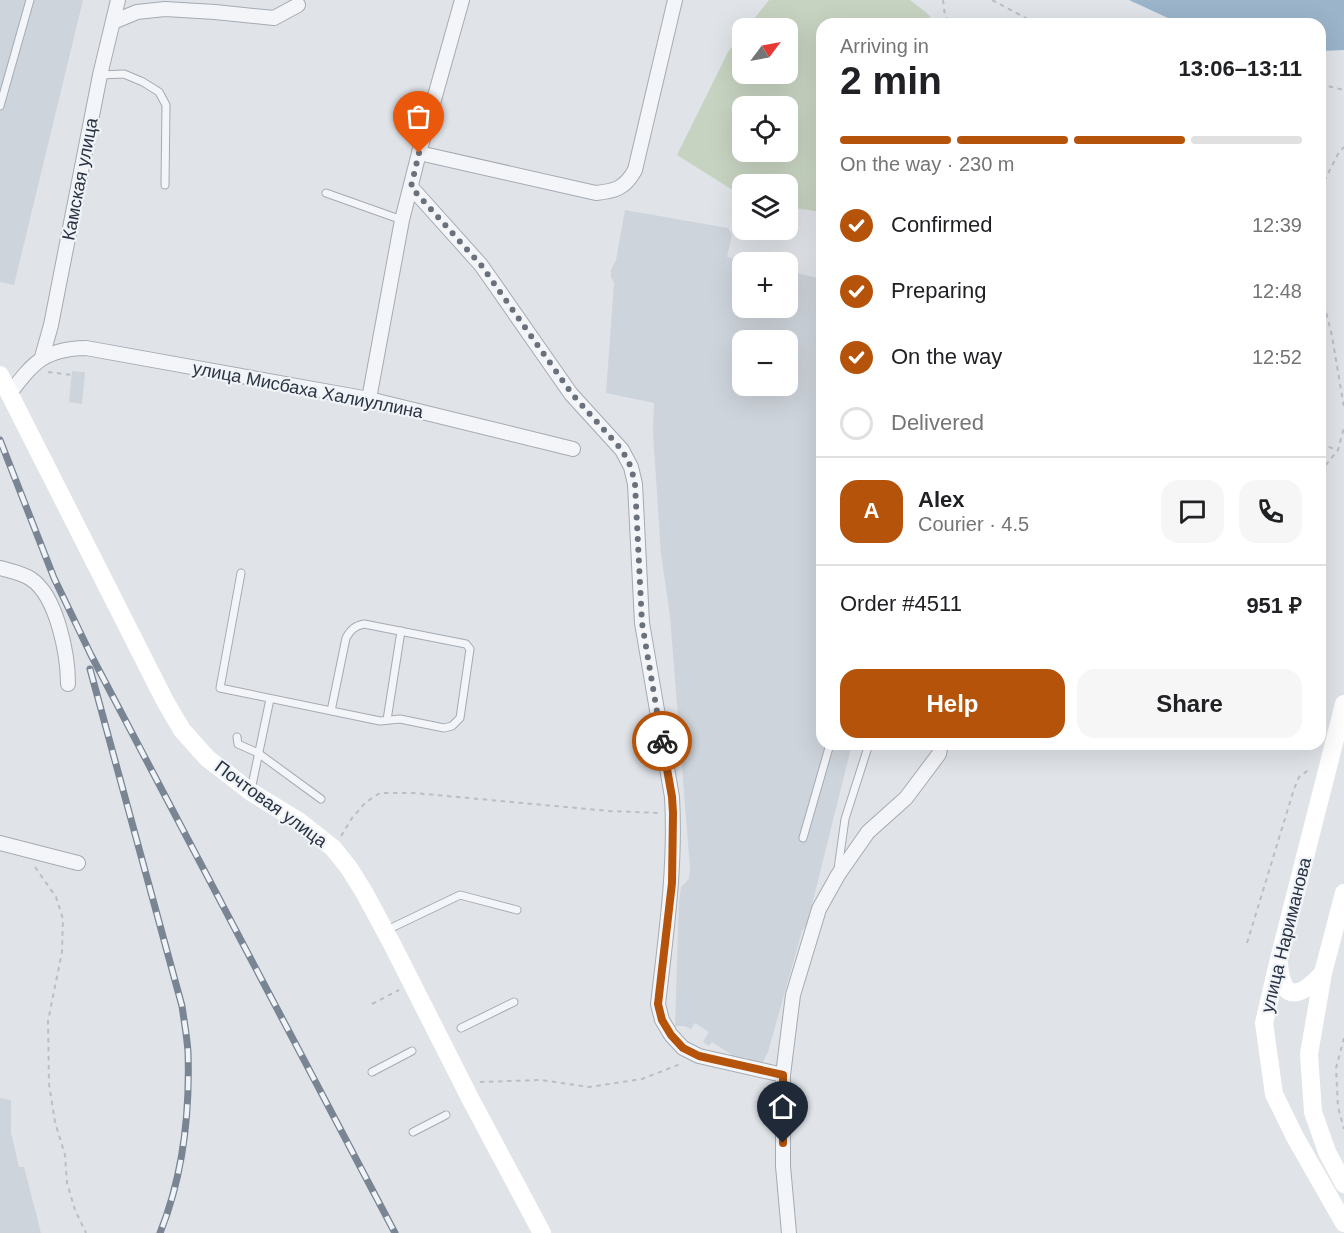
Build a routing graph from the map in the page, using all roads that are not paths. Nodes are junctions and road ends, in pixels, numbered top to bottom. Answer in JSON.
{"nodes":[{"id":1,"x":30,"y":0,"type":"edge"},
{"id":2,"x":118,"y":0,"type":"edge"},
{"id":3,"x":462,"y":0,"type":"edge"},
{"id":4,"x":675,"y":0,"type":"edge"},
{"id":5,"x":298,"y":5,"type":"dead end"},
{"id":6,"x":113,"y":22,"type":"junction"},
{"id":7,"x":100,"y":75,"type":"junction"},
{"id":8,"x":0,"y":106,"type":"edge"},
{"id":9,"x":419,"y":153,"type":"junction"},
{"id":10,"x":165,"y":185,"type":"dead end"},
{"id":11,"x":411,"y":187,"type":"junction"},
{"id":12,"x":326,"y":193,"type":"dead end"},
{"id":13,"x":402,"y":220,"type":"junction"},
{"id":14,"x":42,"y":357,"type":"junction"},
{"id":15,"x":0,"y":375,"type":"edge"},
{"id":16,"x":10,"y":393,"type":"junction"},
{"id":17,"x":369,"y":399,"type":"junction"},
{"id":18,"x":573,"y":449,"type":"dead end"},
{"id":19,"x":0,"y":568,"type":"edge"},
{"id":20,"x":242,"y":573,"type":"dead end"},
{"id":21,"x":401,"y":631,"type":"junction"},
{"id":22,"x":68,"y":684,"type":"dead end"},
{"id":23,"x":270,"y":699,"type":"junction"},
{"id":24,"x":1344,"y":704,"type":"edge"},
{"id":25,"x":332,"y":711,"type":"junction"},
{"id":26,"x":387,"y":720,"type":"junction"},
{"id":27,"x":237,"y":737,"type":"dead end"},
{"id":28,"x":829,"y":750,"type":"edge"},
{"id":29,"x":867,"y":750,"type":"edge"},
{"id":30,"x":940,"y":750,"type":"edge"},
{"id":31,"x":258,"y":753,"type":"junction"},
{"id":32,"x":251,"y":792,"type":"junction"},
{"id":33,"x":321,"y":799,"type":"dead end"},
{"id":34,"x":802,"y":838,"type":"dead end"},
{"id":35,"x":0,"y":843,"type":"edge"},
{"id":36,"x":78,"y":863,"type":"dead end"},
{"id":37,"x":838,"y":874,"type":"junction"},
{"id":38,"x":1344,"y":893,"type":"edge"},
{"id":39,"x":517,"y":910,"type":"dead end"},
{"id":40,"x":385,"y":931,"type":"junction"},
{"id":41,"x":1279,"y":959,"type":"junction"},
{"id":42,"x":1323,"y":974,"type":"junction"},
{"id":43,"x":514,"y":1002,"type":"dead end"},
{"id":44,"x":461,"y":1028,"type":"dead end"},
{"id":45,"x":411,"y":1051,"type":"dead end"},
{"id":46,"x":372,"y":1072,"type":"dead end"},
{"id":47,"x":783,"y":1075,"type":"junction"},
{"id":48,"x":446,"y":1115,"type":"dead end"},
{"id":49,"x":413,"y":1132,"type":"dead end"},
{"id":50,"x":1339,"y":1169,"type":"edge"},
{"id":51,"x":1344,"y":1184,"type":"edge"},
{"id":52,"x":1344,"y":1223,"type":"edge"},
{"id":53,"x":542,"y":1233,"type":"edge"},
{"id":54,"x":789,"y":1233,"type":"edge"}],
"edges":[{"from":1,"to":8,"type":"lane"},
{"from":2,"to":6,"type":"street","name":"Камская улица"},
{"from":3,"to":9,"type":"street"},
{"from":4,"to":9,"type":"street"},
{"from":5,"to":6,"type":"street"},
{"from":6,"to":7,"type":"street","name":"Камская улица"},
{"from":7,"to":10,"type":"lane"},
{"from":7,"to":14,"type":"street","name":"Камская улица"},
{"from":9,"to":11,"type":"street"},
{"from":11,"to":13,"type":"street"},
{"from":11,"to":47,"type":"street"},
{"from":12,"to":13,"type":"lane"},
{"from":13,"to":17,"type":"street"},
{"from":14,"to":16,"type":"street"},
{"from":14,"to":17,"type":"street","name":"улица Мисбаха Халиуллина"},
{"from":15,"to":16,"type":"street","name":"Почтовая улица"},
{"from":16,"to":32,"type":"street","name":"Почтовая улица"},
{"from":17,"to":18,"type":"street","name":"улица Мисбаха Халиуллина"},
{"from":19,"to":22,"type":"street"},
{"from":20,"to":23,"type":"lane"},
{"from":21,"to":25,"type":"lane"},
{"from":21,"to":26,"type":"lane"},
{"from":21,"to":26,"type":"lane"},
{"from":23,"to":25,"type":"lane"},
{"from":23,"to":31,"type":"lane"},
{"from":24,"to":41,"type":"street","name":"улица Нариманова"},
{"from":25,"to":26,"type":"lane"},
{"from":27,"to":31,"type":"lane"},
{"from":28,"to":34,"type":"lane"},
{"from":29,"to":37,"type":"lane"},
{"from":30,"to":37,"type":"street"},
{"from":31,"to":32,"type":"lane"},
{"from":31,"to":33,"type":"lane"},
{"from":32,"to":40,"type":"street","name":"Почтовая улица"},
{"from":35,"to":36,"type":"street"},
{"from":37,"to":47,"type":"street"},
{"from":38,"to":42,"type":"street"},
{"from":39,"to":40,"type":"lane"},
{"from":40,"to":53,"type":"street","name":"Почтовая улица"},
{"from":41,"to":42,"type":"street"},
{"from":41,"to":52,"type":"street","name":"улица Нариманова"},
{"from":42,"to":50,"type":"street"},
{"from":43,"to":44,"type":"lane"},
{"from":45,"to":46,"type":"lane"},
{"from":47,"to":54,"type":"street"},
{"from":48,"to":49,"type":"lane"},
{"from":50,"to":51,"type":"street"}]}
